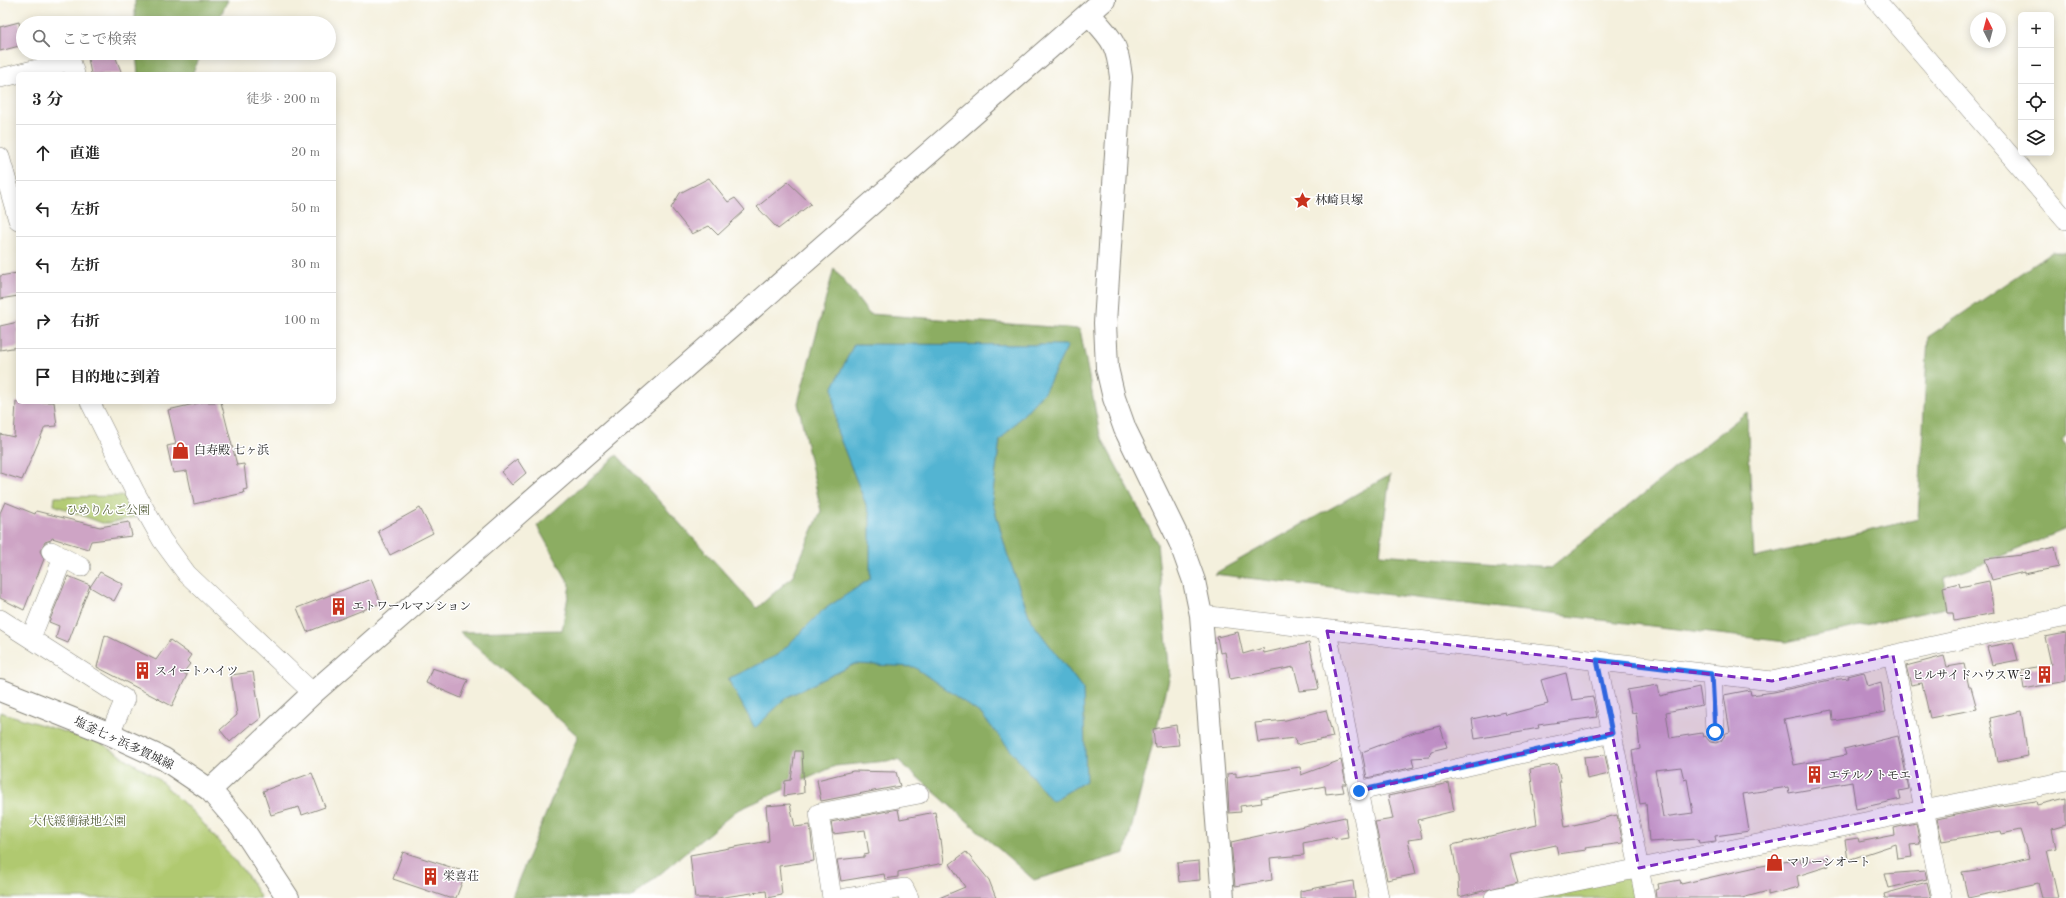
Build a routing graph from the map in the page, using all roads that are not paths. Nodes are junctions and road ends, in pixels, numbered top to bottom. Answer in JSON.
{"nodes":[{"id":1,"x":1876,"y":0,"type":"edge"},
{"id":2,"x":1097,"y":7,"type":"edge"},
{"id":3,"x":25,"y":72,"type":"edge"},
{"id":4,"x":74,"y":72,"type":"edge"},
{"id":5,"x":16,"y":74,"type":"edge"},
{"id":6,"x":0,"y":78,"type":"edge"},
{"id":7,"x":0,"y":157,"type":"edge"},
{"id":8,"x":16,"y":213,"type":"edge"},
{"id":9,"x":2066,"y":220,"type":"edge"},
{"id":10,"x":91,"y":404,"type":"edge"},
{"id":11,"x":81,"y":567,"type":"dead end"},
{"id":12,"x":1201,"y":615,"type":"junction"},
{"id":13,"x":2066,"y":617,"type":"edge"},
{"id":14,"x":0,"y":619,"type":"edge"},
{"id":15,"x":1327,"y":631,"type":"junction"},
{"id":16,"x":31,"y":638,"type":"junction"},
{"id":17,"x":1893,"y":655,"type":"junction"},
{"id":18,"x":1597,"y":660,"type":"junction"},
{"id":19,"x":1712,"y":674,"type":"junction"},
{"id":20,"x":0,"y":690,"type":"edge"},
{"id":21,"x":314,"y":693,"type":"junction"},
{"id":22,"x":1715,"y":732,"type":"dead end"},
{"id":23,"x":1612,"y":733,"type":"junction"},
{"id":24,"x":110,"y":734,"type":"junction"},
{"id":25,"x":2066,"y":780,"type":"edge"},
{"id":26,"x":210,"y":790,"type":"junction"},
{"id":27,"x":1359,"y":791,"type":"junction"},
{"id":28,"x":919,"y":794,"type":"dead end"},
{"id":29,"x":1924,"y":810,"type":"junction"},
{"id":30,"x":1639,"y":868,"type":"junction"},
{"id":31,"x":288,"y":898,"type":"edge"},
{"id":32,"x":832,"y":898,"type":"edge"},
{"id":33,"x":845,"y":898,"type":"edge"},
{"id":34,"x":909,"y":898,"type":"edge"},
{"id":35,"x":1223,"y":898,"type":"edge"},
{"id":36,"x":1379,"y":898,"type":"edge"},
{"id":37,"x":1494,"y":898,"type":"edge"},
{"id":38,"x":1645,"y":898,"type":"edge"},
{"id":39,"x":1942,"y":898,"type":"edge"}],
"edges":[{"from":1,"to":9,"type":"street"},
{"from":2,"to":12,"type":"street"},
{"from":2,"to":21,"type":"street"},
{"from":3,"to":4,"type":"street"},
{"from":5,"to":6,"type":"street"},
{"from":7,"to":8,"type":"street"},
{"from":10,"to":21,"type":"street"},
{"from":11,"to":16,"type":"street"},
{"from":12,"to":15,"type":"street"},
{"from":12,"to":35,"type":"street"},
{"from":13,"to":17,"type":"street"},
{"from":14,"to":16,"type":"street"},
{"from":15,"to":18,"type":"street"},
{"from":15,"to":27,"type":"street"},
{"from":16,"to":24,"type":"street"},
{"from":17,"to":19,"type":"street"},
{"from":17,"to":29,"type":"street"},
{"from":18,"to":19,"type":"street"},
{"from":18,"to":23,"type":"street"},
{"from":19,"to":22,"type":"street"},
{"from":20,"to":24,"type":"street","name":"塩釜七ヶ浜多賀城線"},
{"from":21,"to":26,"type":"street"},
{"from":23,"to":27,"type":"street"},
{"from":23,"to":30,"type":"street"},
{"from":24,"to":26,"type":"street","name":"塩釜七ヶ浜多賀城線"},
{"from":25,"to":29,"type":"street"},
{"from":26,"to":31,"type":"street","name":"塩釜七ヶ浜多賀城線"},
{"from":27,"to":36,"type":"street"},
{"from":28,"to":32,"type":"street"},
{"from":29,"to":30,"type":"street"},
{"from":29,"to":39,"type":"street"},
{"from":30,"to":37,"type":"street"},
{"from":30,"to":38,"type":"street"},
{"from":33,"to":34,"type":"street"}]}
